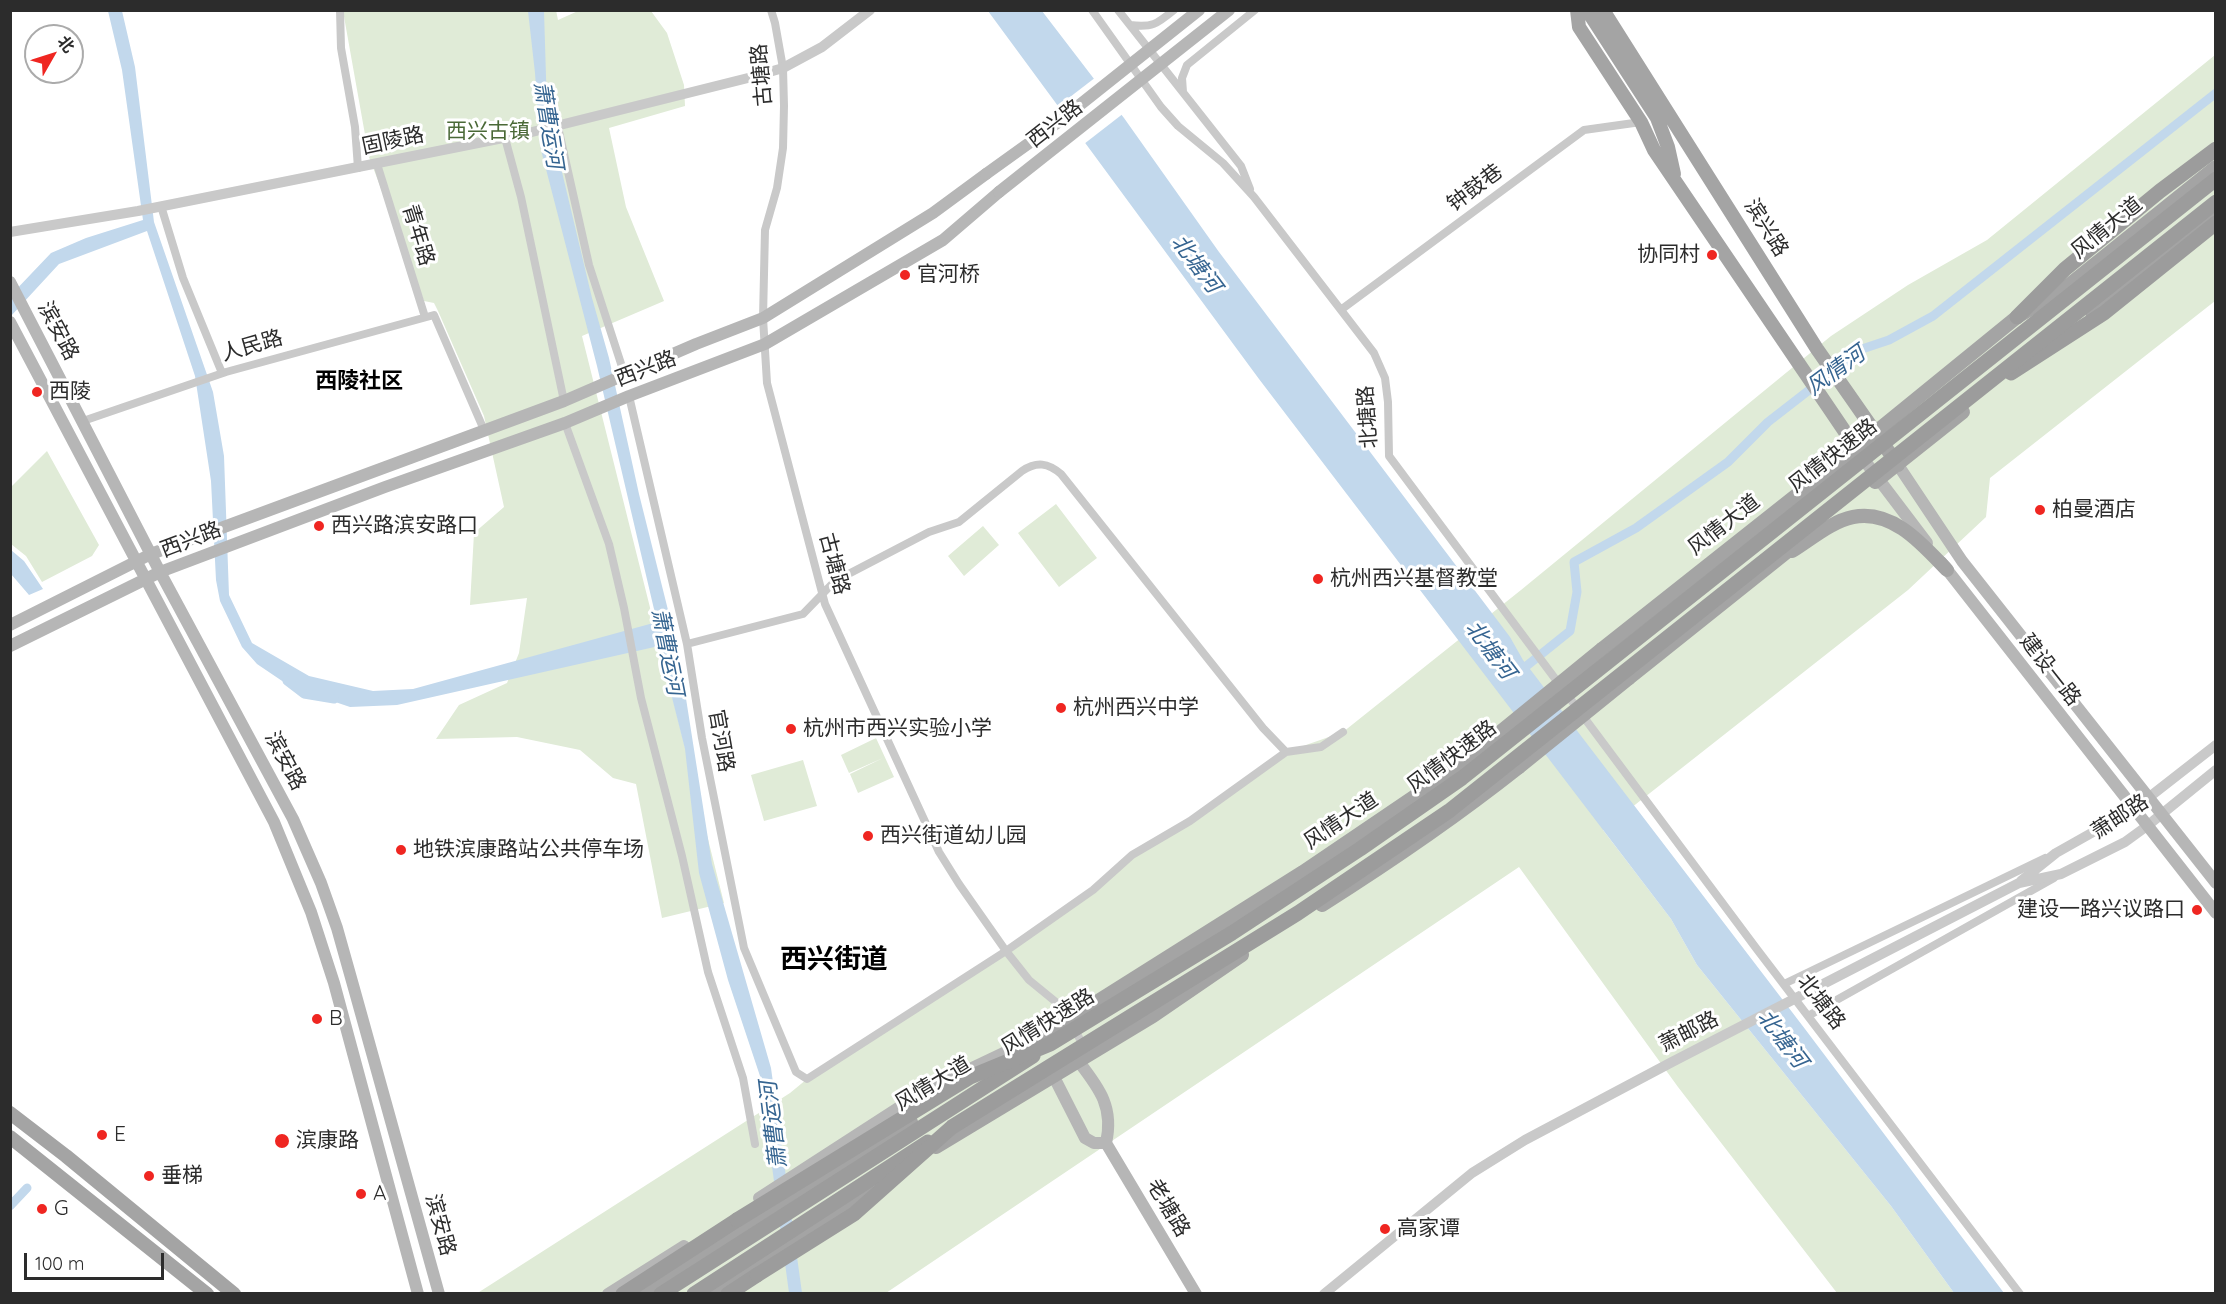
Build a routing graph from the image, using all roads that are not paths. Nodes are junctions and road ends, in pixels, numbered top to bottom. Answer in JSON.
{"nodes":[{"id":1,"x":340,"y":10,"type":"edge"},
{"id":2,"x":771,"y":10,"type":"edge"},
{"id":3,"x":870,"y":10,"type":"edge"},
{"id":4,"x":1092,"y":10,"type":"edge"},
{"id":5,"x":1118,"y":10,"type":"edge"},
{"id":6,"x":1174,"y":10,"type":"edge"},
{"id":7,"x":1199,"y":10,"type":"edge"},
{"id":8,"x":1229,"y":10,"type":"edge"},
{"id":9,"x":1256,"y":10,"type":"edge"},
{"id":10,"x":1577,"y":10,"type":"edge"},
{"id":11,"x":1587,"y":10,"type":"edge"},
{"id":12,"x":1603,"y":10,"type":"edge"},
{"id":13,"x":1130,"y":25,"type":"junction"},
{"id":14,"x":783,"y":68,"type":"junction"},
{"id":15,"x":1183,"y":92,"type":"junction"},
{"id":16,"x":1641,"y":122,"type":"junction"},
{"id":17,"x":556,"y":127,"type":"junction"},
{"id":18,"x":505,"y":138,"type":"junction"},
{"id":19,"x":2216,"y":148,"type":"edge"},
{"id":20,"x":377,"y":164,"type":"junction"},
{"id":21,"x":2216,"y":167,"type":"edge"},
{"id":22,"x":358,"y":168,"type":"junction"},
{"id":23,"x":2216,"y":179,"type":"edge"},
{"id":24,"x":1677,"y":184,"type":"junction"},
{"id":25,"x":1254,"y":197,"type":"junction"},
{"id":26,"x":2216,"y":202,"type":"edge"},
{"id":27,"x":161,"y":206,"type":"junction"},
{"id":28,"x":2216,"y":214,"type":"edge"},
{"id":29,"x":2216,"y":223,"type":"edge"},
{"id":30,"x":10,"y":232,"type":"edge"},
{"id":31,"x":10,"y":282,"type":"edge"},
{"id":32,"x":1342,"y":309,"type":"junction"},
{"id":33,"x":425,"y":317,"type":"junction"},
{"id":34,"x":2017,"y":317,"type":"junction"},
{"id":35,"x":763,"y":318,"type":"junction"},
{"id":36,"x":10,"y":322,"type":"edge"},
{"id":37,"x":765,"y":344,"type":"junction"},
{"id":38,"x":222,"y":373,"type":"junction"},
{"id":39,"x":2011,"y":373,"type":"junction"},
{"id":40,"x":622,"y":376,"type":"junction"},
{"id":41,"x":627,"y":397,"type":"junction"},
{"id":42,"x":564,"y":401,"type":"junction"},
{"id":43,"x":83,"y":421,"type":"junction"},
{"id":44,"x":565,"y":423,"type":"junction"},
{"id":45,"x":484,"y":430,"type":"junction"},
{"id":46,"x":1875,"y":432,"type":"junction"},
{"id":47,"x":1856,"y":448,"type":"junction"},
{"id":48,"x":1898,"y":465,"type":"junction"},
{"id":49,"x":1877,"y":480,"type":"junction"},
{"id":50,"x":151,"y":554,"type":"junction"},
{"id":51,"x":1777,"y":560,"type":"junction"},
{"id":52,"x":136,"y":562,"type":"junction"},
{"id":53,"x":1947,"y":570,"type":"junction"},
{"id":54,"x":160,"y":572,"type":"junction"},
{"id":55,"x":145,"y":580,"type":"junction"},
{"id":56,"x":824,"y":594,"type":"junction"},
{"id":57,"x":10,"y":625,"type":"edge"},
{"id":58,"x":687,"y":644,"type":"junction"},
{"id":59,"x":10,"y":646,"type":"edge"},
{"id":60,"x":1343,"y":732,"type":"dead end"},
{"id":61,"x":2216,"y":745,"type":"edge"},
{"id":62,"x":1286,"y":752,"type":"junction"},
{"id":63,"x":2216,"y":770,"type":"edge"},
{"id":64,"x":2148,"y":797,"type":"junction"},
{"id":65,"x":2134,"y":809,"type":"junction"},
{"id":66,"x":2162,"y":814,"type":"junction"},
{"id":67,"x":2147,"y":826,"type":"junction"},
{"id":68,"x":2056,"y":853,"type":"junction"},
{"id":69,"x":2061,"y":874,"type":"junction"},
{"id":70,"x":2216,"y":883,"type":"edge"},
{"id":71,"x":2019,"y":884,"type":"junction"},
{"id":72,"x":2216,"y":913,"type":"edge"},
{"id":73,"x":1006,"y":951,"type":"junction"},
{"id":74,"x":1784,"y":984,"type":"junction"},
{"id":75,"x":1796,"y":1000,"type":"junction"},
{"id":76,"x":1808,"y":1016,"type":"junction"},
{"id":77,"x":1071,"y":1020,"type":"junction"},
{"id":78,"x":1050,"y":1038,"type":"junction"},
{"id":79,"x":1079,"y":1062,"type":"junction"},
{"id":80,"x":1054,"y":1077,"type":"junction"},
{"id":81,"x":10,"y":1113,"type":"edge"},
{"id":82,"x":952,"y":1127,"type":"junction"},
{"id":83,"x":11,"y":1139,"type":"edge"},
{"id":84,"x":1107,"y":1143,"type":"junction"},
{"id":85,"x":755,"y":1144,"type":"dead end"},
{"id":86,"x":757,"y":1270,"type":"junction"},
{"id":87,"x":207,"y":1293,"type":"edge"},
{"id":88,"x":234,"y":1293,"type":"edge"},
{"id":89,"x":418,"y":1293,"type":"edge"},
{"id":90,"x":439,"y":1293,"type":"edge"},
{"id":91,"x":609,"y":1293,"type":"edge"},
{"id":92,"x":623,"y":1293,"type":"edge"},
{"id":93,"x":644,"y":1293,"type":"edge"},
{"id":94,"x":661,"y":1293,"type":"edge"},
{"id":95,"x":694,"y":1293,"type":"edge"},
{"id":96,"x":709,"y":1293,"type":"edge"},
{"id":97,"x":728,"y":1293,"type":"edge"},
{"id":98,"x":1196,"y":1293,"type":"edge"},
{"id":99,"x":1324,"y":1293,"type":"edge"},
{"id":100,"x":2020,"y":1293,"type":"edge"}],
"edges":[{"from":1,"to":22,"type":"street"},
{"from":2,"to":14,"type":"street","name":"古塘路"},
{"from":3,"to":14,"type":"street","name":"固陵路"},
{"from":4,"to":25,"type":"street","name":"北塘路"},
{"from":5,"to":13,"type":"street","name":"北塘路"},
{"from":6,"to":13,"type":"street"},
{"from":7,"to":35,"type":"main road","name":"西兴路","bridge":true},
{"from":8,"to":37,"type":"main road","name":"西兴路","bridge":true},
{"from":9,"to":15,"type":"street"},
{"from":10,"to":16,"type":"main road"},
{"from":11,"to":24,"type":"main road"},
{"from":12,"to":46,"type":"main road","name":"滨兴路"},
{"from":13,"to":15,"type":"street","name":"北塘路"},
{"from":14,"to":17,"type":"street","name":"固陵路"},
{"from":14,"to":35,"type":"street","name":"古塘路"},
{"from":15,"to":25,"type":"street","name":"北塘路"},
{"from":16,"to":24,"type":"main road"},
{"from":16,"to":32,"type":"street","name":"钟鼓巷"},
{"from":17,"to":18,"type":"street","name":"固陵路"},
{"from":17,"to":40,"type":"street"},
{"from":18,"to":20,"type":"street","name":"固陵路"},
{"from":18,"to":42,"type":"street"},
{"from":19,"to":34,"type":"highway"},
{"from":20,"to":22,"type":"street","name":"固陵路"},
{"from":20,"to":33,"type":"street","name":"青年路"},
{"from":21,"to":34,"type":"main road","name":"风情大道"},
{"from":22,"to":27,"type":"street","name":"固陵路"},
{"from":23,"to":78,"type":"highway","name":"风情快速路","bridge":true},
{"from":24,"to":47,"type":"main road"},
{"from":25,"to":32,"type":"street","name":"北塘路"},
{"from":26,"to":82,"type":"highway","name":"风情快速路","bridge":true},
{"from":27,"to":30,"type":"street","name":"固陵路"},
{"from":27,"to":38,"type":"street"},
{"from":28,"to":39,"type":"main road"},
{"from":29,"to":39,"type":"highway"},
{"from":31,"to":43,"type":"main road","name":"滨安路"},
{"from":32,"to":74,"type":"street","name":"北塘路"},
{"from":33,"to":38,"type":"street","name":"人民路"},
{"from":33,"to":45,"type":"street","name":"人民路"},
{"from":34,"to":46,"type":"main road","name":"风情大道"},
{"from":35,"to":37,"type":"street","name":"古塘路"},
{"from":35,"to":40,"type":"main road","name":"西兴路"},
{"from":36,"to":52,"type":"main road","name":"滨安路"},
{"from":37,"to":41,"type":"main road","name":"西兴路"},
{"from":37,"to":56,"type":"street","name":"古塘路"},
{"from":38,"to":43,"type":"street","name":"人民路"},
{"from":39,"to":48,"type":"main road"},
{"from":40,"to":42,"type":"main road","name":"西兴路"},
{"from":41,"to":44,"type":"main road","name":"西兴路"},
{"from":41,"to":58,"type":"street","name":"官河路"},
{"from":42,"to":45,"type":"main road","name":"西兴路"},
{"from":43,"to":50,"type":"main road","name":"滨安路"},
{"from":44,"to":54,"type":"main road","name":"西兴路"},
{"from":44,"to":85,"type":"street"},
{"from":45,"to":50,"type":"main road","name":"西兴路"},
{"from":46,"to":47,"type":"main road","name":"风情大道"},
{"from":46,"to":48,"type":"main road","name":"滨兴路"},
{"from":47,"to":49,"type":"main road","name":"建设一路"},
{"from":47,"to":77,"type":"main road","name":"风情大道","bridge":true},
{"from":48,"to":49,"type":"main road"},
{"from":48,"to":64,"type":"main road","name":"建设一路"},
{"from":49,"to":51,"type":"main road"},
{"from":49,"to":53,"type":"main road","name":"建设一路"},
{"from":50,"to":52,"type":"main road","name":"西兴路"},
{"from":50,"to":54,"type":"main road","name":"滨安路"},
{"from":51,"to":53,"type":"main road"},
{"from":51,"to":79,"type":"main road","bridge":true},
{"from":52,"to":55,"type":"main road","name":"滨安路"},
{"from":52,"to":57,"type":"main road","name":"西兴路"},
{"from":53,"to":65,"type":"main road","name":"建设一路"},
{"from":54,"to":55,"type":"main road","name":"西兴路"},
{"from":54,"to":90,"type":"main road","name":"滨安路"},
{"from":55,"to":59,"type":"main road","name":"西兴路"},
{"from":55,"to":89,"type":"main road","name":"滨安路"},
{"from":56,"to":58,"type":"street"},
{"from":56,"to":62,"type":"street"},
{"from":56,"to":73,"type":"street","name":"古塘路"},
{"from":58,"to":73,"type":"street","name":"官河路"},
{"from":60,"to":62,"type":"street"},
{"from":61,"to":64,"type":"street"},
{"from":62,"to":73,"type":"street"},
{"from":63,"to":66,"type":"street","name":"萧邮路"},
{"from":64,"to":65,"type":"street"},
{"from":64,"to":66,"type":"main road","name":"建设一路"},
{"from":65,"to":67,"type":"main road","name":"建设一路"},
{"from":65,"to":68,"type":"street"},
{"from":66,"to":67,"type":"street","name":"萧邮路"},
{"from":66,"to":70,"type":"main road","name":"建设一路"},
{"from":67,"to":69,"type":"street","name":"萧邮路"},
{"from":67,"to":72,"type":"main road","name":"建设一路"},
{"from":68,"to":71,"type":"street"},
{"from":68,"to":74,"type":"street"},
{"from":69,"to":71,"type":"street","name":"萧邮路"},
{"from":69,"to":76,"type":"street"},
{"from":71,"to":75,"type":"street","name":"萧邮路"},
{"from":73,"to":77,"type":"street","name":"古塘路"},
{"from":74,"to":75,"type":"street","name":"北塘路"},
{"from":75,"to":76,"type":"street","name":"北塘路"},
{"from":75,"to":99,"type":"street","name":"萧邮路"},
{"from":76,"to":100,"type":"street","name":"北塘路"},
{"from":77,"to":78,"type":"main road","name":"风情大道"},
{"from":77,"to":79,"type":"street","name":"古塘路"},
{"from":78,"to":91,"type":"main road"},
{"from":78,"to":92,"type":"highway","bridge":true},
{"from":78,"to":93,"type":"main road","name":"风情大道"},
{"from":78,"to":94,"type":"highway","name":"风情快速路","bridge":true},
{"from":79,"to":80,"type":"main road"},
{"from":79,"to":84,"type":"main road"},
{"from":80,"to":84,"type":"main road"},
{"from":80,"to":86,"type":"main road"},
{"from":81,"to":88,"type":"main road"},
{"from":82,"to":86,"type":"highway","bridge":true},
{"from":82,"to":95,"type":"highway","name":"风情快速路","bridge":true},
{"from":83,"to":87,"type":"main road"},
{"from":84,"to":98,"type":"main road","name":"老塘路"},
{"from":86,"to":96,"type":"main road"},
{"from":86,"to":97,"type":"highway"}]}
